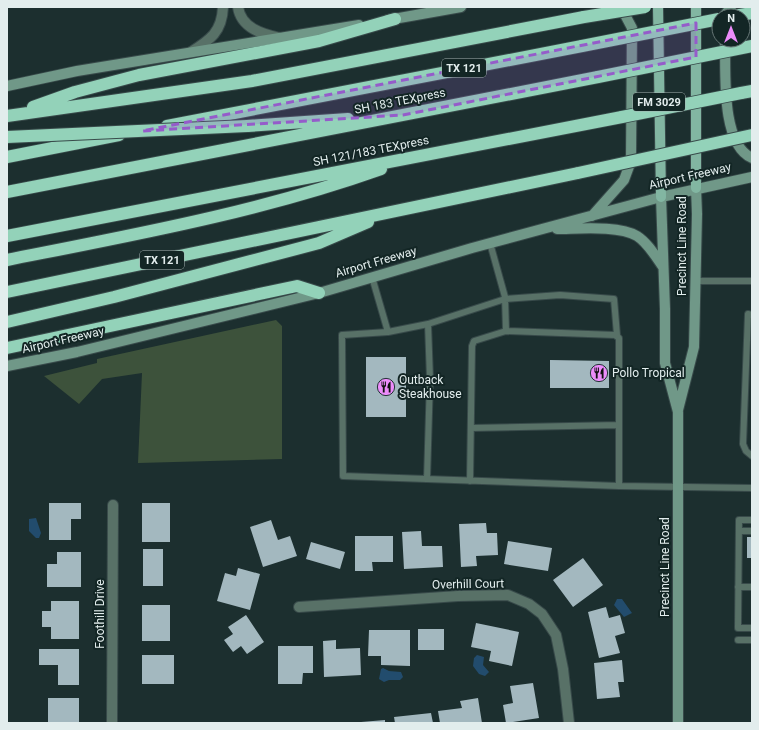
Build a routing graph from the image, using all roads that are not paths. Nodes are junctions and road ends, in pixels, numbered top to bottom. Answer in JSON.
{"nodes":[{"id":1,"x":223,"y":7,"type":"edge"},
{"id":2,"x":238,"y":7,"type":"edge"},
{"id":3,"x":460,"y":7,"type":"edge"},
{"id":4,"x":616,"y":7,"type":"edge"},
{"id":5,"x":645,"y":7,"type":"edge"},
{"id":6,"x":658,"y":7,"type":"edge"},
{"id":7,"x":696,"y":7,"type":"edge"},
{"id":8,"x":395,"y":19,"type":"junction"},
{"id":9,"x":711,"y":21,"type":"edge"},
{"id":10,"x":280,"y":38,"type":"junction"},
{"id":11,"x":752,"y":46,"type":"edge"},
{"id":12,"x":725,"y":48,"type":"edge"},
{"id":13,"x":190,"y":53,"type":"junction"},
{"id":14,"x":7,"y":86,"type":"edge"},
{"id":15,"x":746,"y":92,"type":"edge"},
{"id":16,"x":7,"y":115,"type":"edge"},
{"id":17,"x":403,"y":115,"type":"junction"},
{"id":18,"x":752,"y":135,"type":"edge"},
{"id":19,"x":7,"y":137,"type":"edge"},
{"id":20,"x":416,"y":156,"type":"junction"},
{"id":21,"x":7,"y":157,"type":"edge"},
{"id":22,"x":752,"y":158,"type":"edge"},
{"id":23,"x":752,"y":177,"type":"edge"},
{"id":24,"x":696,"y":188,"type":"junction"},
{"id":25,"x":7,"y":192,"type":"edge"},
{"id":26,"x":661,"y":197,"type":"junction"},
{"id":27,"x":386,"y":214,"type":"junction"},
{"id":28,"x":592,"y":216,"type":"junction"},
{"id":29,"x":543,"y":229,"type":"junction"},
{"id":30,"x":7,"y":236,"type":"edge"},
{"id":31,"x":490,"y":243,"type":"junction"},
{"id":32,"x":7,"y":260,"type":"edge"},
{"id":33,"x":663,"y":268,"type":"junction"},
{"id":34,"x":372,"y":277,"type":"junction"},
{"id":35,"x":696,"y":281,"type":"junction"},
{"id":36,"x":752,"y":281,"type":"edge"},
{"id":37,"x":7,"y":292,"type":"edge"},
{"id":38,"x":319,"y":293,"type":"junction"},
{"id":39,"x":505,"y":299,"type":"junction"},
{"id":40,"x":752,"y":314,"type":"edge"},
{"id":41,"x":7,"y":322,"type":"edge"},
{"id":42,"x":428,"y":324,"type":"junction"},
{"id":43,"x":506,"y":331,"type":"junction"},
{"id":44,"x":388,"y":332,"type":"junction"},
{"id":45,"x":617,"y":336,"type":"junction"},
{"id":46,"x":7,"y":348,"type":"edge"},
{"id":47,"x":7,"y":366,"type":"edge"},
{"id":48,"x":749,"y":386,"type":"edge"},
{"id":49,"x":678,"y":412,"type":"junction"},
{"id":50,"x":619,"y":425,"type":"junction"},
{"id":51,"x":471,"y":428,"type":"junction"},
{"id":52,"x":752,"y":456,"type":"edge"},
{"id":53,"x":427,"y":479,"type":"junction"},
{"id":54,"x":470,"y":481,"type":"junction"},
{"id":55,"x":619,"y":486,"type":"junction"},
{"id":56,"x":678,"y":488,"type":"junction"},
{"id":57,"x":752,"y":488,"type":"edge"},
{"id":58,"x":113,"y":506,"type":"dead end"},
{"id":59,"x":752,"y":520,"type":"edge"},
{"id":60,"x":739,"y":531,"type":"junction"},
{"id":61,"x":752,"y":531,"type":"edge"},
{"id":62,"x":738,"y":587,"type":"junction"},
{"id":63,"x":752,"y":587,"type":"edge"},
{"id":64,"x":299,"y":607,"type":"dead end"},
{"id":65,"x":752,"y":628,"type":"edge"},
{"id":66,"x":738,"y":640,"type":"dead end"},
{"id":67,"x":752,"y":640,"type":"edge"},
{"id":68,"x":112,"y":723,"type":"edge"},
{"id":69,"x":569,"y":723,"type":"edge"},
{"id":70,"x":678,"y":723,"type":"edge"}],
"edges":[{"from":1,"to":13,"type":"street"},
{"from":2,"to":10,"type":"street"},
{"from":3,"to":8,"type":"main road"},
{"from":4,"to":28,"type":"main road"},
{"from":5,"to":16,"type":"highway","bridge":true},
{"from":6,"to":26,"type":"main road","name":"Precinct Line Road","number":"FM 3029"},
{"from":7,"to":24,"type":"main road","name":"Precinct Line Road","number":"FM 3029"},
{"from":8,"to":10,"type":"main road"},
{"from":8,"to":16,"type":"highway"},
{"from":9,"to":21,"type":"highway","number":"TX 121","bridge":true},
{"from":10,"to":13,"type":"main road"},
{"from":11,"to":17,"type":"highway","name":"SH 183 TEXpress","bridge":true},
{"from":12,"to":22,"type":"main road"},
{"from":13,"to":14,"type":"main road"},
{"from":15,"to":20,"type":"highway","name":"SH 121/183 TEXpress","bridge":true},
{"from":17,"to":19,"type":"highway","bridge":true},
{"from":17,"to":25,"type":"highway","name":"SH 183 TEXpress"},
{"from":18,"to":27,"type":"highway","number":"TX 121","bridge":true},
{"from":20,"to":30,"type":"highway","name":"SH 121/183 TEXpress"},
{"from":20,"to":32,"type":"highway"},
{"from":23,"to":24,"type":"main road","name":"Airport Freeway"},
{"from":24,"to":26,"type":"main road","name":"Airport Freeway"},
{"from":24,"to":35,"type":"main road","name":"Precinct Line Road"},
{"from":26,"to":28,"type":"main road","name":"Airport Freeway"},
{"from":26,"to":33,"type":"main road","name":"Precinct Line Road"},
{"from":27,"to":37,"type":"highway","number":"TX 121"},
{"from":27,"to":41,"type":"highway"},
{"from":28,"to":29,"type":"main road","name":"Airport Freeway"},
{"from":29,"to":31,"type":"main road","name":"Airport Freeway"},
{"from":29,"to":33,"type":"main road"},
{"from":31,"to":34,"type":"main road","name":"Airport Freeway"},
{"from":31,"to":39,"type":"lane"},
{"from":33,"to":49,"type":"main road","name":"Precinct Line Road"},
{"from":34,"to":38,"type":"main road","name":"Airport Freeway"},
{"from":34,"to":44,"type":"lane"},
{"from":35,"to":36,"type":"lane"},
{"from":35,"to":49,"type":"main road","name":"Precinct Line Road"},
{"from":38,"to":46,"type":"highway"},
{"from":38,"to":47,"type":"main road","name":"Airport Freeway"},
{"from":39,"to":42,"type":"lane"},
{"from":39,"to":43,"type":"lane"},
{"from":39,"to":45,"type":"lane"},
{"from":40,"to":48,"type":"lane"},
{"from":42,"to":44,"type":"lane"},
{"from":42,"to":53,"type":"lane"},
{"from":43,"to":45,"type":"lane"},
{"from":43,"to":51,"type":"lane"},
{"from":44,"to":53,"type":"lane"},
{"from":45,"to":50,"type":"lane"},
{"from":48,"to":52,"type":"lane"},
{"from":49,"to":56,"type":"main road","name":"Precinct Line Road"},
{"from":50,"to":51,"type":"lane"},
{"from":50,"to":55,"type":"lane"},
{"from":51,"to":54,"type":"lane"},
{"from":53,"to":54,"type":"lane"},
{"from":54,"to":55,"type":"lane"},
{"from":55,"to":56,"type":"lane"},
{"from":56,"to":57,"type":"lane"},
{"from":56,"to":70,"type":"main road","name":"Precinct Line Road"},
{"from":58,"to":68,"type":"street","name":"Foothill Drive"},
{"from":59,"to":60,"type":"lane"},
{"from":60,"to":61,"type":"lane"},
{"from":60,"to":62,"type":"lane"},
{"from":62,"to":63,"type":"lane"},
{"from":62,"to":65,"type":"lane"},
{"from":64,"to":69,"type":"street","name":"Overhill Court"},
{"from":66,"to":67,"type":"lane"}]}
